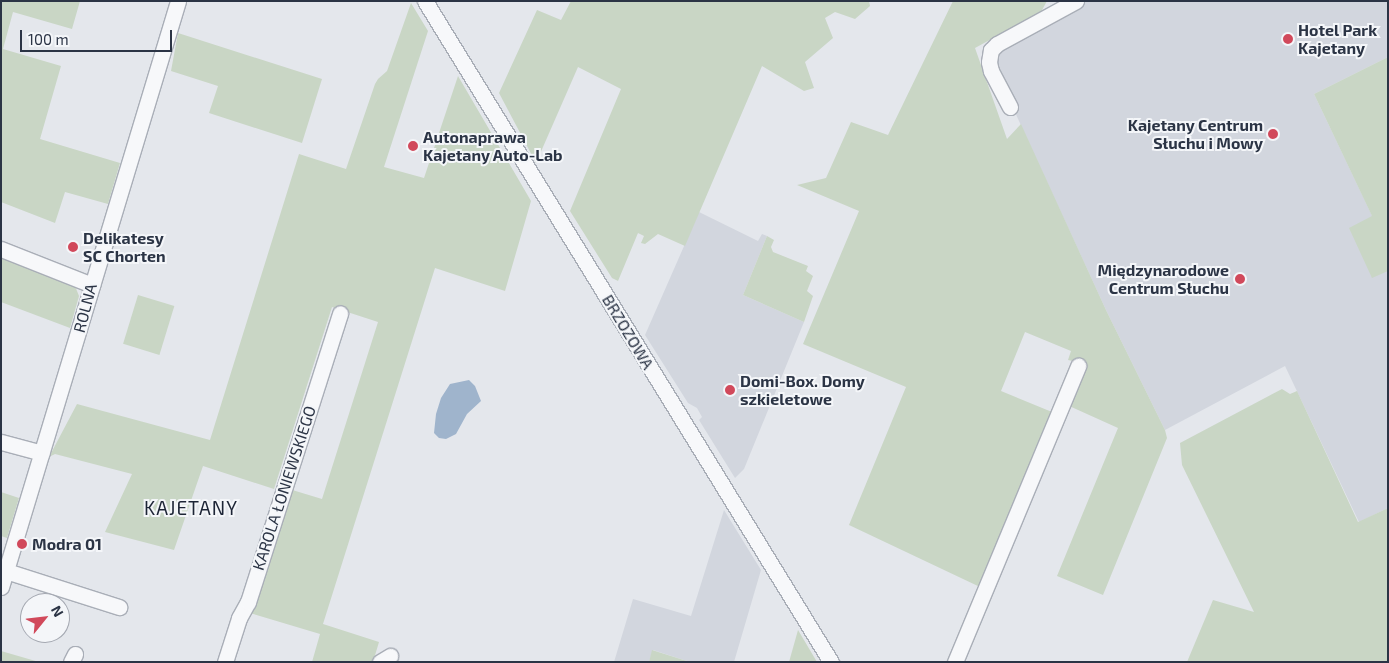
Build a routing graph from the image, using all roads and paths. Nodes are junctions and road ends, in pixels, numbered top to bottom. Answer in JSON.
{"nodes":[{"id":1,"x":178,"y":1,"type":"edge"},
{"id":2,"x":425,"y":1,"type":"edge"},
{"id":3,"x":1076,"y":1,"type":"edge"},
{"id":4,"x":1010,"y":108,"type":"dead end"},
{"id":5,"x":1,"y":249,"type":"edge"},
{"id":6,"x":92,"y":284,"type":"junction"},
{"id":7,"x":340,"y":313,"type":"dead end"},
{"id":8,"x":1078,"y":366,"type":"dead end"},
{"id":9,"x":1,"y":442,"type":"edge"},
{"id":10,"x":42,"y":453,"type":"junction"},
{"id":11,"x":6,"y":571,"type":"junction"},
{"id":12,"x":1,"y":587,"type":"edge"},
{"id":13,"x":119,"y":607,"type":"dead end"},
{"id":14,"x":225,"y":662,"type":"edge"},
{"id":15,"x":831,"y":662,"type":"edge"},
{"id":16,"x":956,"y":662,"type":"edge"}],
"edges":[{"from":1,"to":6,"type":"street","name":"ROLNA"},
{"from":2,"to":15,"type":"street","name":"BRZOZOWA"},
{"from":3,"to":4,"type":"street"},
{"from":5,"to":6,"type":"street"},
{"from":6,"to":10,"type":"street","name":"ROLNA"},
{"from":7,"to":14,"type":"street","name":"KAROLA ŁONIEWSKIEGO"},
{"from":8,"to":16,"type":"street"},
{"from":9,"to":10,"type":"street"},
{"from":10,"to":11,"type":"street","name":"ROLNA"},
{"from":11,"to":12,"type":"street","name":"ROLNA"},
{"from":11,"to":13,"type":"street"}]}
